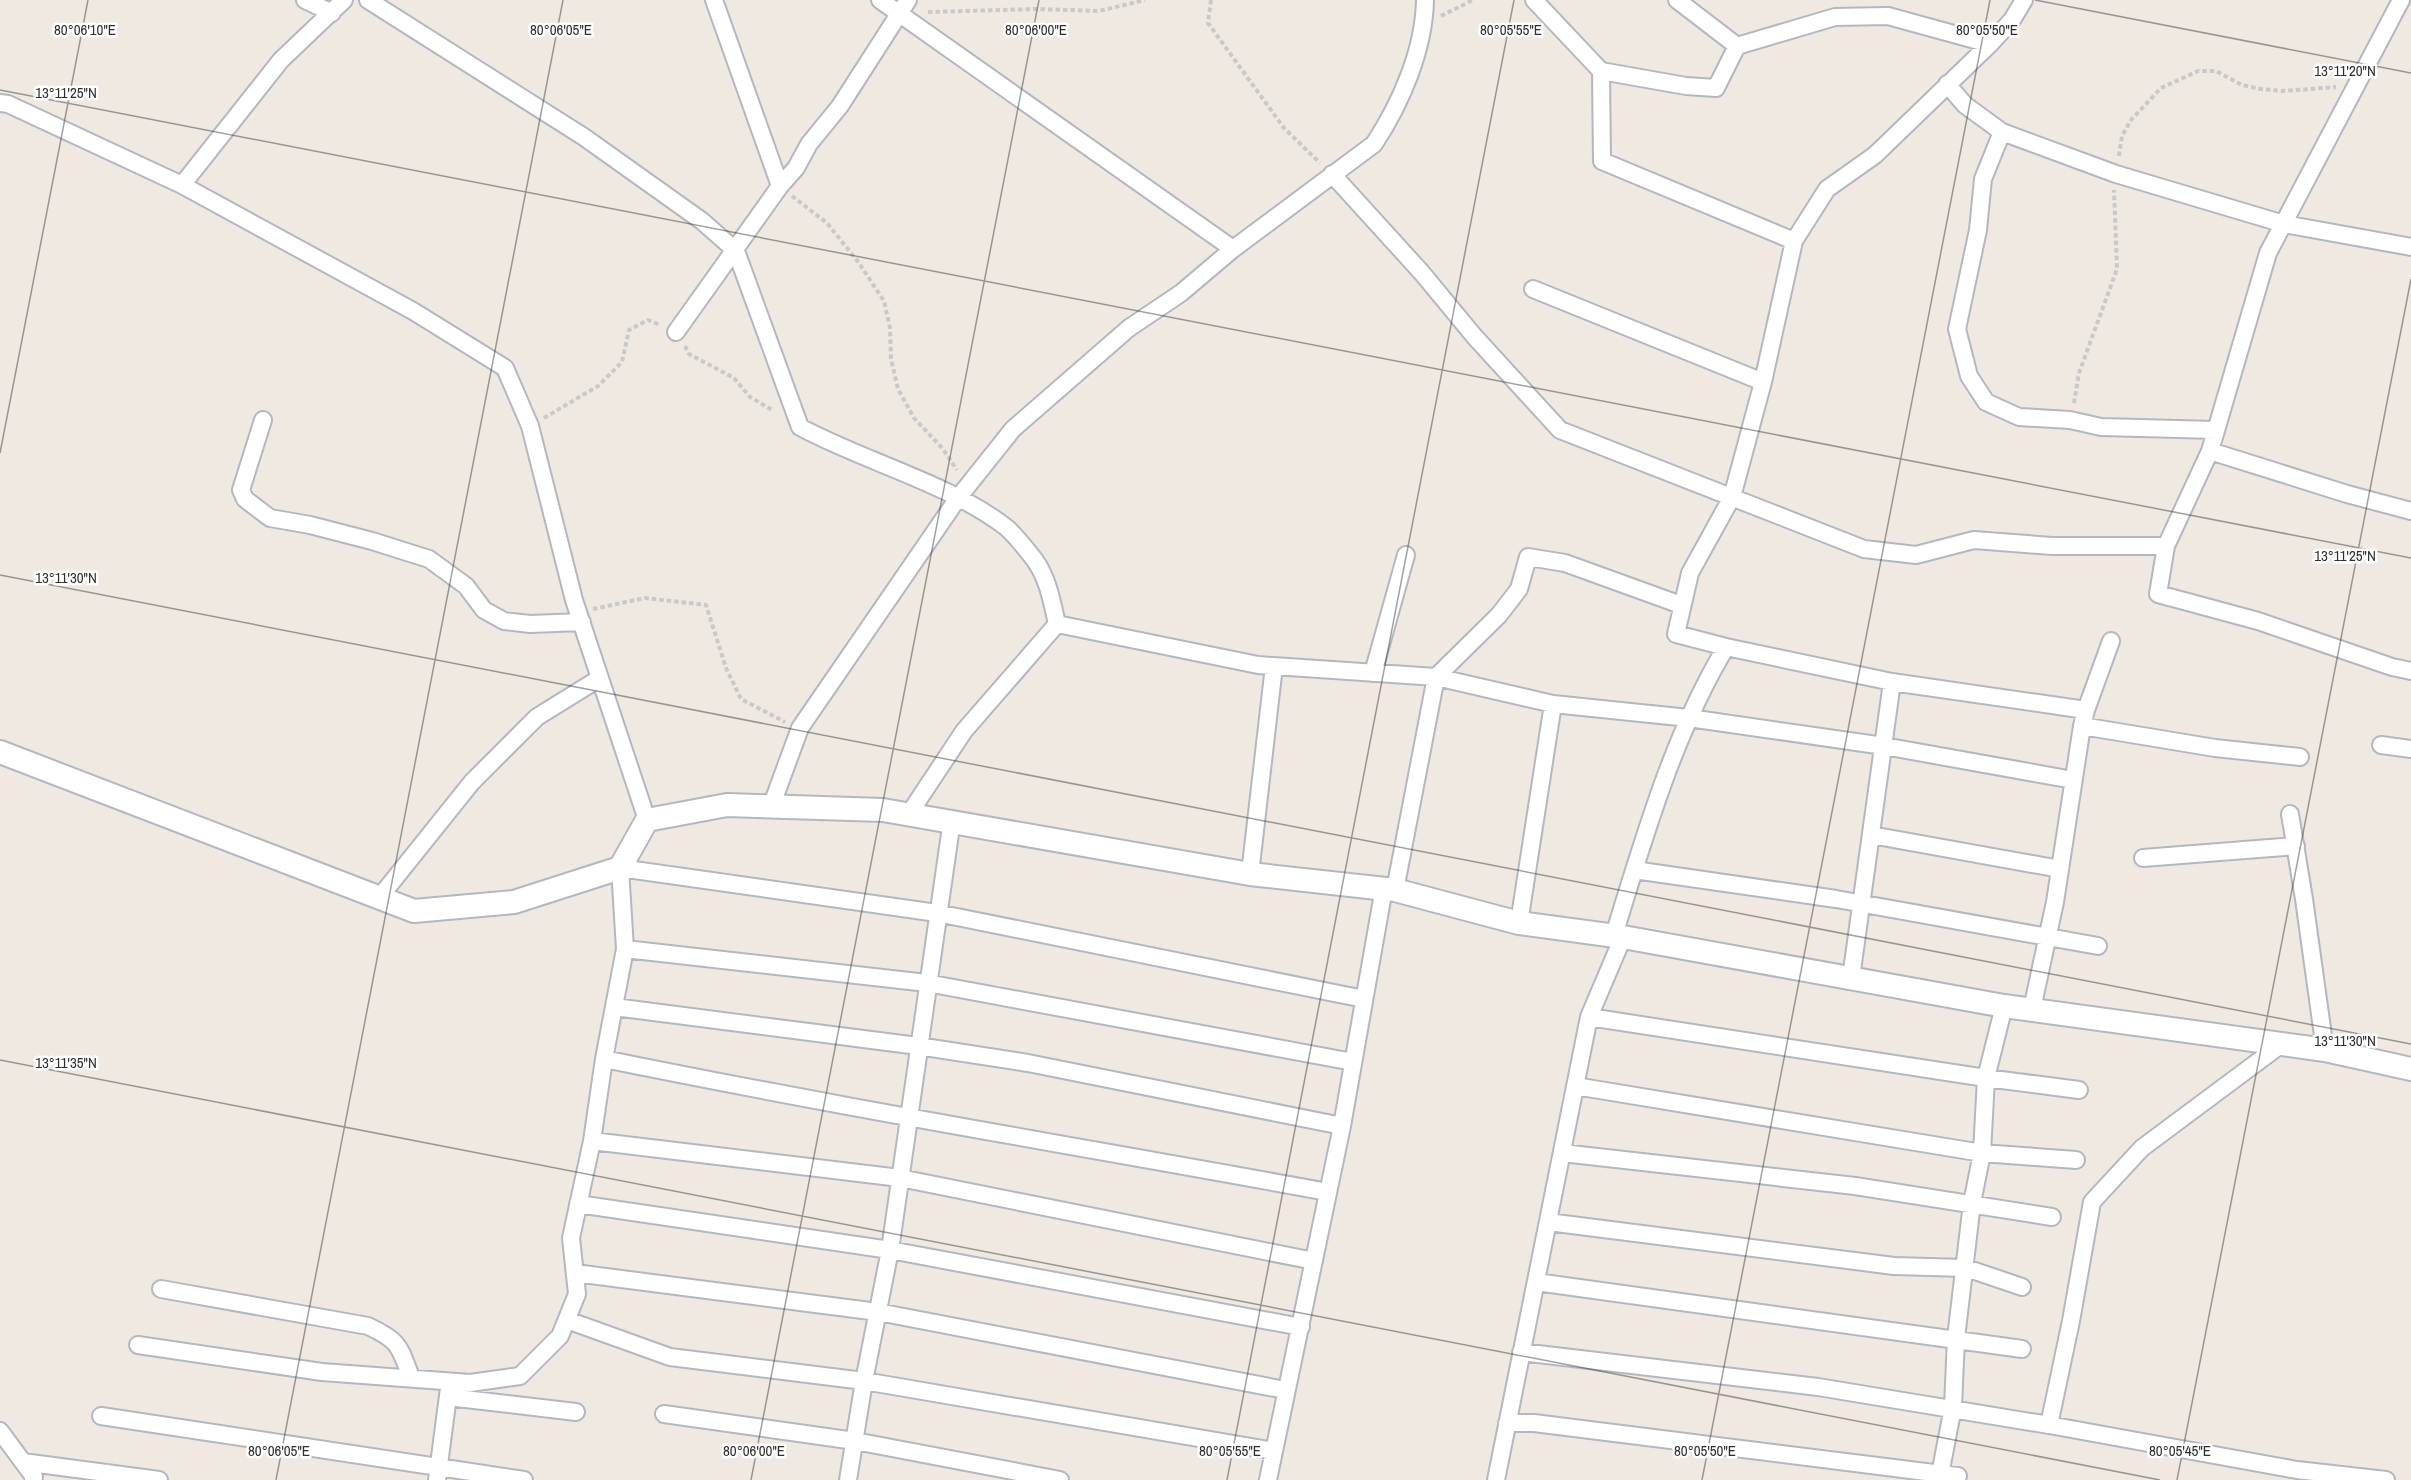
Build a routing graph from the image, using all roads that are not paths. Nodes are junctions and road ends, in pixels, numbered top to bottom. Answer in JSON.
{"nodes":[{"id":1,"x":305,"y":0,"type":"edge"},
{"id":2,"x":344,"y":0,"type":"edge"},
{"id":3,"x":368,"y":0,"type":"edge"},
{"id":4,"x":714,"y":0,"type":"edge"},
{"id":5,"x":880,"y":0,"type":"edge"},
{"id":6,"x":1425,"y":0,"type":"edge"},
{"id":7,"x":1534,"y":0,"type":"edge"},
{"id":8,"x":1677,"y":0,"type":"edge"},
{"id":9,"x":2024,"y":0,"type":"edge"},
{"id":10,"x":2401,"y":0,"type":"edge"},
{"id":11,"x":904,"y":6,"type":"edge"},
{"id":12,"x":332,"y":13,"type":"junction"},
{"id":13,"x":1990,"y":44,"type":"junction"},
{"id":14,"x":1737,"y":46,"type":"junction"},
{"id":15,"x":1601,"y":70,"type":"junction"},
{"id":16,"x":1947,"y":84,"type":"junction"},
{"id":17,"x":0,"y":103,"type":"edge"},
{"id":18,"x":2002,"y":132,"type":"junction"},
{"id":19,"x":1332,"y":174,"type":"junction"},
{"id":20,"x":182,"y":185,"type":"junction"},
{"id":21,"x":780,"y":186,"type":"junction"},
{"id":22,"x":2284,"y":224,"type":"junction"},
{"id":23,"x":1794,"y":241,"type":"junction"},
{"id":24,"x":2411,"y":247,"type":"edge"},
{"id":25,"x":1233,"y":249,"type":"junction"},
{"id":26,"x":736,"y":251,"type":"junction"},
{"id":27,"x":1533,"y":289,"type":"dead end"},
{"id":28,"x":676,"y":332,"type":"road end"},
{"id":29,"x":1763,"y":382,"type":"junction"},
{"id":30,"x":263,"y":420,"type":"dead end"},
{"id":31,"x":2216,"y":430,"type":"junction"},
{"id":32,"x":2210,"y":451,"type":"junction"},
{"id":33,"x":1732,"y":497,"type":"junction"},
{"id":34,"x":958,"y":498,"type":"junction"},
{"id":35,"x":2411,"y":511,"type":"edge"},
{"id":36,"x":2166,"y":546,"type":"junction"},
{"id":37,"x":1406,"y":555,"type":"dead end"},
{"id":38,"x":1681,"y":605,"type":"junction"},
{"id":39,"x":580,"y":617,"type":"junction"},
{"id":40,"x":1057,"y":624,"type":"junction"},
{"id":41,"x":2111,"y":641,"type":"dead end"},
{"id":42,"x":1726,"y":647,"type":"junction"},
{"id":43,"x":1274,"y":666,"type":"junction"},
{"id":44,"x":2411,"y":671,"type":"edge"},
{"id":45,"x":1373,"y":673,"type":"junction"},
{"id":46,"x":1436,"y":677,"type":"junction"},
{"id":47,"x":600,"y":678,"type":"junction"},
{"id":48,"x":1892,"y":682,"type":"junction"},
{"id":49,"x":1553,"y":704,"type":"junction"},
{"id":50,"x":1689,"y":718,"type":"junction"},
{"id":51,"x":2084,"y":718,"type":"junction"},
{"id":52,"x":2381,"y":745,"type":"dead end"},
{"id":53,"x":1884,"y":746,"type":"junction"},
{"id":54,"x":2411,"y":749,"type":"edge"},
{"id":55,"x":0,"y":752,"type":"edge"},
{"id":56,"x":2300,"y":757,"type":"dead end"},
{"id":57,"x":2073,"y":780,"type":"junction"},
{"id":58,"x":771,"y":807,"type":"junction"},
{"id":59,"x":909,"y":814,"type":"junction"},
{"id":60,"x":2290,"y":814,"type":"dead end"},
{"id":61,"x":647,"y":820,"type":"junction"},
{"id":62,"x":952,"y":820,"type":"junction"},
{"id":63,"x":1871,"y":835,"type":"junction"},
{"id":64,"x":2296,"y":846,"type":"junction"},
{"id":65,"x":2143,"y":858,"type":"dead end"},
{"id":66,"x":620,"y":868,"type":"junction"},
{"id":67,"x":2060,"y":869,"type":"junction"},
{"id":68,"x":1634,"y":870,"type":"junction"},
{"id":69,"x":1250,"y":874,"type":"junction"},
{"id":70,"x":1390,"y":889,"type":"junction"},
{"id":71,"x":379,"y":898,"type":"junction"},
{"id":72,"x":1862,"y":903,"type":"junction"},
{"id":73,"x":937,"y":913,"type":"junction"},
{"id":74,"x":1519,"y":923,"type":"junction"},
{"id":75,"x":1618,"y":936,"type":"junction"},
{"id":76,"x":2047,"y":936,"type":"junction"},
{"id":77,"x":2098,"y":946,"type":"dead end"},
{"id":78,"x":625,"y":950,"type":"junction"},
{"id":79,"x":1851,"y":978,"type":"junction"},
{"id":80,"x":927,"y":983,"type":"junction"},
{"id":81,"x":1364,"y":999,"type":"junction"},
{"id":82,"x":2004,"y":1006,"type":"junction"},
{"id":83,"x":614,"y":1007,"type":"junction"},
{"id":84,"x":2032,"y":1008,"type":"junction"},
{"id":85,"x":1589,"y":1017,"type":"junction"},
{"id":86,"x":2283,"y":1043,"type":"junction"},
{"id":87,"x":918,"y":1046,"type":"junction"},
{"id":88,"x":2325,"y":1050,"type":"junction"},
{"id":89,"x":604,"y":1059,"type":"junction"},
{"id":90,"x":1353,"y":1062,"type":"junction"},
{"id":91,"x":2411,"y":1069,"type":"edge"},
{"id":92,"x":1986,"y":1078,"type":"junction"},
{"id":93,"x":1575,"y":1086,"type":"junction"},
{"id":94,"x":2079,"y":1090,"type":"dead end"},
{"id":95,"x":908,"y":1116,"type":"junction"},
{"id":96,"x":1342,"y":1126,"type":"junction"},
{"id":97,"x":592,"y":1141,"type":"junction"},
{"id":98,"x":1562,"y":1153,"type":"junction"},
{"id":99,"x":1982,"y":1153,"type":"junction"},
{"id":100,"x":2076,"y":1160,"type":"dead end"},
{"id":101,"x":900,"y":1178,"type":"junction"},
{"id":102,"x":1328,"y":1192,"type":"junction"},
{"id":103,"x":1972,"y":1203,"type":"junction"},
{"id":104,"x":578,"y":1204,"type":"junction"},
{"id":105,"x":2052,"y":1217,"type":"dead end"},
{"id":106,"x":1548,"y":1222,"type":"junction"},
{"id":107,"x":890,"y":1250,"type":"junction"},
{"id":108,"x":1314,"y":1261,"type":"junction"},
{"id":109,"x":1966,"y":1268,"type":"junction"},
{"id":110,"x":574,"y":1273,"type":"junction"},
{"id":111,"x":1536,"y":1282,"type":"junction"},
{"id":112,"x":2022,"y":1287,"type":"dead end"},
{"id":113,"x":161,"y":1289,"type":"dead end"},
{"id":114,"x":878,"y":1312,"type":"junction"},
{"id":115,"x":567,"y":1320,"type":"junction"},
{"id":116,"x":1301,"y":1327,"type":"junction"},
{"id":117,"x":1956,"y":1338,"type":"junction"},
{"id":118,"x":138,"y":1345,"type":"dead end"},
{"id":119,"x":2022,"y":1349,"type":"dead end"},
{"id":120,"x":1521,"y":1352,"type":"junction"},
{"id":121,"x":411,"y":1377,"type":"junction"},
{"id":122,"x":864,"y":1381,"type":"junction"},
{"id":123,"x":449,"y":1389,"type":"junction"},
{"id":124,"x":1285,"y":1390,"type":"junction"},
{"id":125,"x":1953,"y":1407,"type":"junction"},
{"id":126,"x":576,"y":1412,"type":"dead end"},
{"id":127,"x":664,"y":1414,"type":"dead end"},
{"id":128,"x":101,"y":1416,"type":"dead end"},
{"id":129,"x":1507,"y":1424,"type":"junction"},
{"id":130,"x":2049,"y":1425,"type":"junction"},
{"id":131,"x":0,"y":1431,"type":"edge"},
{"id":132,"x":855,"y":1441,"type":"junction"},
{"id":133,"x":1274,"y":1451,"type":"junction"},
{"id":134,"x":22,"y":1462,"type":"junction"},
{"id":135,"x":437,"y":1474,"type":"edge"},
{"id":136,"x":1940,"y":1476,"type":"edge"},
{"id":137,"x":1958,"y":1476,"type":"dead end"},
{"id":138,"x":33,"y":1480,"type":"edge"},
{"id":139,"x":159,"y":1480,"type":"edge"},
{"id":140,"x":524,"y":1480,"type":"edge"},
{"id":141,"x":848,"y":1480,"type":"edge"},
{"id":142,"x":1060,"y":1480,"type":"edge"},
{"id":143,"x":1268,"y":1480,"type":"edge"},
{"id":144,"x":1496,"y":1480,"type":"edge"},
{"id":145,"x":2386,"y":1480,"type":"edge"}],
"edges":[{"from":1,"to":12,"type":"street"},
{"from":2,"to":12,"type":"street"},
{"from":3,"to":26,"type":"street"},
{"from":4,"to":21,"type":"street"},
{"from":5,"to":11,"type":"street"},
{"from":6,"to":19,"type":"street"},
{"from":7,"to":15,"type":"street"},
{"from":8,"to":14,"type":"street"},
{"from":9,"to":13,"type":"street"},
{"from":10,"to":22,"type":"street"},
{"from":11,"to":21,"type":"street"},
{"from":11,"to":25,"type":"street"},
{"from":12,"to":20,"type":"street"},
{"from":13,"to":14,"type":"street"},
{"from":13,"to":16,"type":"street"},
{"from":14,"to":15,"type":"street"},
{"from":15,"to":23,"type":"street"},
{"from":16,"to":18,"type":"street"},
{"from":16,"to":23,"type":"street"},
{"from":17,"to":20,"type":"street"},
{"from":18,"to":22,"type":"street"},
{"from":18,"to":31,"type":"street"},
{"from":19,"to":25,"type":"street"},
{"from":19,"to":33,"type":"street"},
{"from":20,"to":39,"type":"street"},
{"from":21,"to":26,"type":"street"},
{"from":22,"to":24,"type":"street"},
{"from":22,"to":31,"type":"street"},
{"from":23,"to":29,"type":"street"},
{"from":25,"to":34,"type":"street"},
{"from":26,"to":28,"type":"street"},
{"from":26,"to":34,"type":"street"},
{"from":27,"to":29,"type":"street"},
{"from":29,"to":33,"type":"street"},
{"from":30,"to":39,"type":"street"},
{"from":31,"to":32,"type":"street"},
{"from":32,"to":35,"type":"street"},
{"from":32,"to":36,"type":"street"},
{"from":33,"to":36,"type":"street"},
{"from":33,"to":38,"type":"street"},
{"from":34,"to":40,"type":"street"},
{"from":34,"to":58,"type":"street"},
{"from":36,"to":44,"type":"street"},
{"from":37,"to":45,"type":"street"},
{"from":38,"to":42,"type":"street"},
{"from":38,"to":46,"type":"street"},
{"from":39,"to":47,"type":"street"},
{"from":40,"to":43,"type":"street"},
{"from":40,"to":59,"type":"street"},
{"from":41,"to":51,"type":"street"},
{"from":42,"to":48,"type":"street"},
{"from":42,"to":50,"type":"street"},
{"from":43,"to":45,"type":"street"},
{"from":43,"to":69,"type":"street"},
{"from":45,"to":46,"type":"street"},
{"from":46,"to":49,"type":"street"},
{"from":46,"to":70,"type":"street"},
{"from":47,"to":61,"type":"street"},
{"from":47,"to":71,"type":"street"},
{"from":48,"to":51,"type":"street"},
{"from":48,"to":53,"type":"street"},
{"from":49,"to":50,"type":"street"},
{"from":49,"to":74,"type":"street"},
{"from":50,"to":53,"type":"street"},
{"from":50,"to":68,"type":"street"},
{"from":51,"to":56,"type":"street"},
{"from":51,"to":57,"type":"street"},
{"from":52,"to":54,"type":"street"},
{"from":53,"to":57,"type":"street"},
{"from":53,"to":63,"type":"street"},
{"from":55,"to":71,"type":"street"},
{"from":57,"to":67,"type":"street"},
{"from":58,"to":59,"type":"street"},
{"from":58,"to":61,"type":"street"},
{"from":59,"to":62,"type":"street"},
{"from":60,"to":64,"type":"street"},
{"from":61,"to":66,"type":"street"},
{"from":62,"to":69,"type":"street"},
{"from":62,"to":73,"type":"street"},
{"from":63,"to":67,"type":"street"},
{"from":63,"to":72,"type":"street"},
{"from":64,"to":65,"type":"street"},
{"from":64,"to":88,"type":"street"},
{"from":66,"to":71,"type":"street"},
{"from":66,"to":73,"type":"street"},
{"from":66,"to":78,"type":"street"},
{"from":67,"to":76,"type":"street"},
{"from":68,"to":72,"type":"street"},
{"from":68,"to":75,"type":"street"},
{"from":69,"to":70,"type":"street"},
{"from":70,"to":74,"type":"street"},
{"from":70,"to":81,"type":"street"},
{"from":72,"to":76,"type":"street"},
{"from":72,"to":79,"type":"street"},
{"from":73,"to":80,"type":"street"},
{"from":73,"to":81,"type":"street"},
{"from":74,"to":75,"type":"street"},
{"from":75,"to":79,"type":"street"},
{"from":75,"to":85,"type":"street"},
{"from":76,"to":77,"type":"street"},
{"from":76,"to":84,"type":"street"},
{"from":78,"to":80,"type":"street"},
{"from":78,"to":83,"type":"street"},
{"from":79,"to":82,"type":"street"},
{"from":80,"to":87,"type":"street"},
{"from":80,"to":90,"type":"street"},
{"from":81,"to":90,"type":"street"},
{"from":82,"to":84,"type":"street"},
{"from":82,"to":92,"type":"street"},
{"from":83,"to":87,"type":"street"},
{"from":83,"to":89,"type":"street"},
{"from":84,"to":86,"type":"street"},
{"from":85,"to":92,"type":"street"},
{"from":85,"to":93,"type":"street"},
{"from":86,"to":88,"type":"street"},
{"from":86,"to":130,"type":"street"},
{"from":87,"to":95,"type":"street"},
{"from":87,"to":96,"type":"street"},
{"from":88,"to":91,"type":"street"},
{"from":89,"to":95,"type":"street"},
{"from":89,"to":97,"type":"street"},
{"from":90,"to":96,"type":"street"},
{"from":92,"to":94,"type":"street"},
{"from":92,"to":99,"type":"street"},
{"from":93,"to":98,"type":"street"},
{"from":93,"to":99,"type":"street"},
{"from":95,"to":101,"type":"street"},
{"from":95,"to":102,"type":"street"},
{"from":96,"to":102,"type":"street"},
{"from":97,"to":101,"type":"street"},
{"from":97,"to":104,"type":"street"},
{"from":98,"to":103,"type":"street"},
{"from":98,"to":106,"type":"street"},
{"from":99,"to":100,"type":"street"},
{"from":99,"to":103,"type":"street"},
{"from":101,"to":107,"type":"street"},
{"from":101,"to":108,"type":"street"},
{"from":102,"to":108,"type":"street"},
{"from":103,"to":105,"type":"street"},
{"from":103,"to":109,"type":"street"},
{"from":104,"to":107,"type":"street"},
{"from":104,"to":110,"type":"street"},
{"from":106,"to":109,"type":"street"},
{"from":106,"to":111,"type":"street"},
{"from":107,"to":114,"type":"street"},
{"from":107,"to":116,"type":"street"},
{"from":108,"to":116,"type":"street"},
{"from":109,"to":112,"type":"street"},
{"from":109,"to":117,"type":"street"},
{"from":110,"to":114,"type":"street"},
{"from":110,"to":115,"type":"street"},
{"from":111,"to":117,"type":"street"},
{"from":111,"to":120,"type":"street"},
{"from":113,"to":121,"type":"street"},
{"from":114,"to":122,"type":"street"},
{"from":114,"to":124,"type":"street"},
{"from":115,"to":122,"type":"street"},
{"from":115,"to":123,"type":"street"},
{"from":116,"to":124,"type":"street"},
{"from":117,"to":119,"type":"street"},
{"from":117,"to":125,"type":"street"},
{"from":118,"to":121,"type":"street"},
{"from":120,"to":125,"type":"street"},
{"from":120,"to":129,"type":"street"},
{"from":121,"to":123,"type":"street"},
{"from":122,"to":132,"type":"street"},
{"from":122,"to":133,"type":"street"},
{"from":123,"to":126,"type":"street"},
{"from":123,"to":135,"type":"street"},
{"from":124,"to":133,"type":"street"},
{"from":125,"to":130,"type":"street"},
{"from":125,"to":136,"type":"street"},
{"from":127,"to":132,"type":"street"},
{"from":128,"to":135,"type":"street"},
{"from":129,"to":136,"type":"street"},
{"from":129,"to":144,"type":"street"},
{"from":130,"to":145,"type":"street"},
{"from":131,"to":134,"type":"street"},
{"from":132,"to":141,"type":"street"},
{"from":132,"to":142,"type":"street"},
{"from":133,"to":143,"type":"street"},
{"from":134,"to":138,"type":"street"},
{"from":134,"to":139,"type":"street"},
{"from":135,"to":140,"type":"street"},
{"from":136,"to":137,"type":"street"}]}
